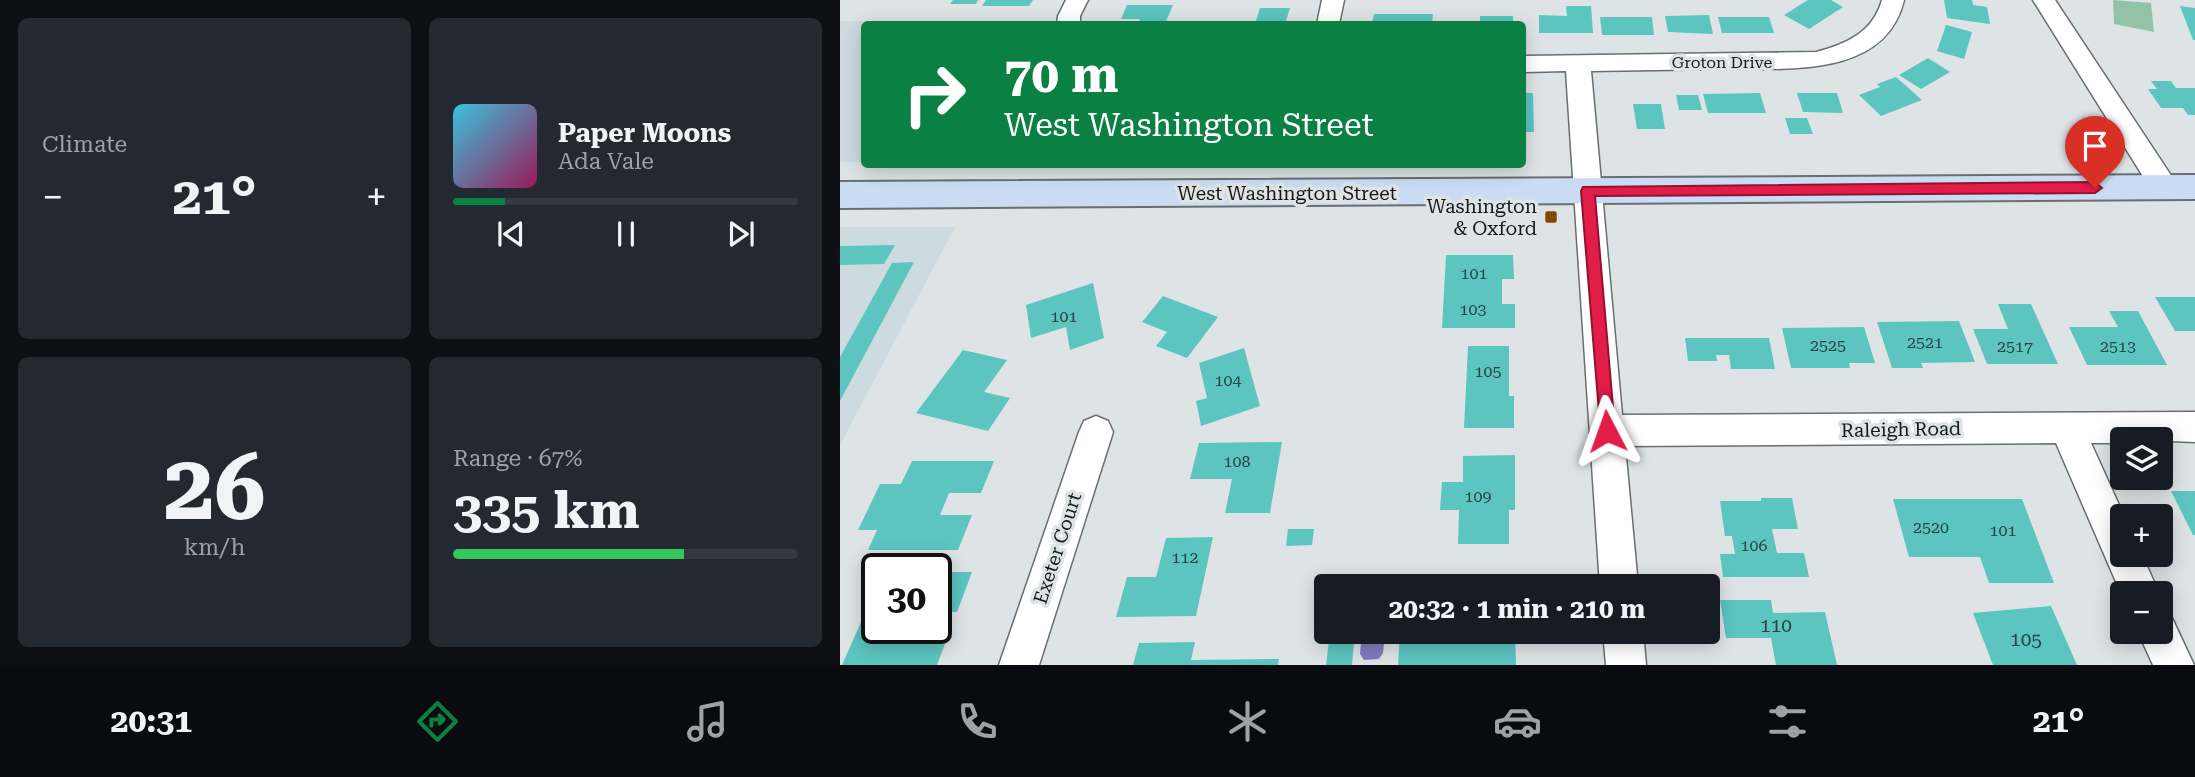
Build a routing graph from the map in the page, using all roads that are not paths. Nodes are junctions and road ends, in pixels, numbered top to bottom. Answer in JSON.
{"nodes":[{"id":1,"x":1077,"y":0,"type":"edge"},
{"id":2,"x":1333,"y":0,"type":"edge"},
{"id":3,"x":1893,"y":0,"type":"edge"},
{"id":4,"x":2044,"y":0,"type":"edge"},
{"id":5,"x":1069,"y":21,"type":"edge"},
{"id":6,"x":1329,"y":21,"type":"edge"},
{"id":7,"x":1578,"y":63,"type":"junction"},
{"id":8,"x":1526,"y":64,"type":"edge"},
{"id":9,"x":2180,"y":187,"type":"edge"},
{"id":10,"x":1588,"y":191,"type":"junction"},
{"id":11,"x":840,"y":195,"type":"edge"},
{"id":12,"x":2195,"y":427,"type":"edge"},
{"id":13,"x":2066,"y":428,"type":"junction"},
{"id":14,"x":1607,"y":431,"type":"junction"},
{"id":15,"x":1096,"y":432,"type":"dead end"},
{"id":16,"x":1618,"y":574,"type":"edge"},
{"id":17,"x":2135,"y":581,"type":"edge"},
{"id":18,"x":1624,"y":644,"type":"edge"},
{"id":19,"x":2164,"y":644,"type":"edge"},
{"id":20,"x":1019,"y":665,"type":"edge"},
{"id":21,"x":1626,"y":665,"type":"edge"},
{"id":22,"x":2174,"y":665,"type":"edge"}],
"edges":[{"from":1,"to":5,"type":"street"},
{"from":2,"to":6,"type":"street"},
{"from":3,"to":7,"type":"street","name":"Groton Drive"},
{"from":4,"to":9,"type":"street"},
{"from":7,"to":8,"type":"street","name":"Groton Drive"},
{"from":7,"to":10,"type":"street"},
{"from":9,"to":10,"type":"street","name":"West Washington Street"},
{"from":10,"to":11,"type":"street","name":"West Washington Street"},
{"from":10,"to":14,"type":"street"},
{"from":12,"to":13,"type":"street","name":"Raleigh Road"},
{"from":13,"to":14,"type":"street","name":"Raleigh Road"},
{"from":13,"to":17,"type":"street"},
{"from":14,"to":16,"type":"street"},
{"from":15,"to":20,"type":"street","name":"Exeter Court"},
{"from":18,"to":21,"type":"street"},
{"from":19,"to":22,"type":"street"}]}
